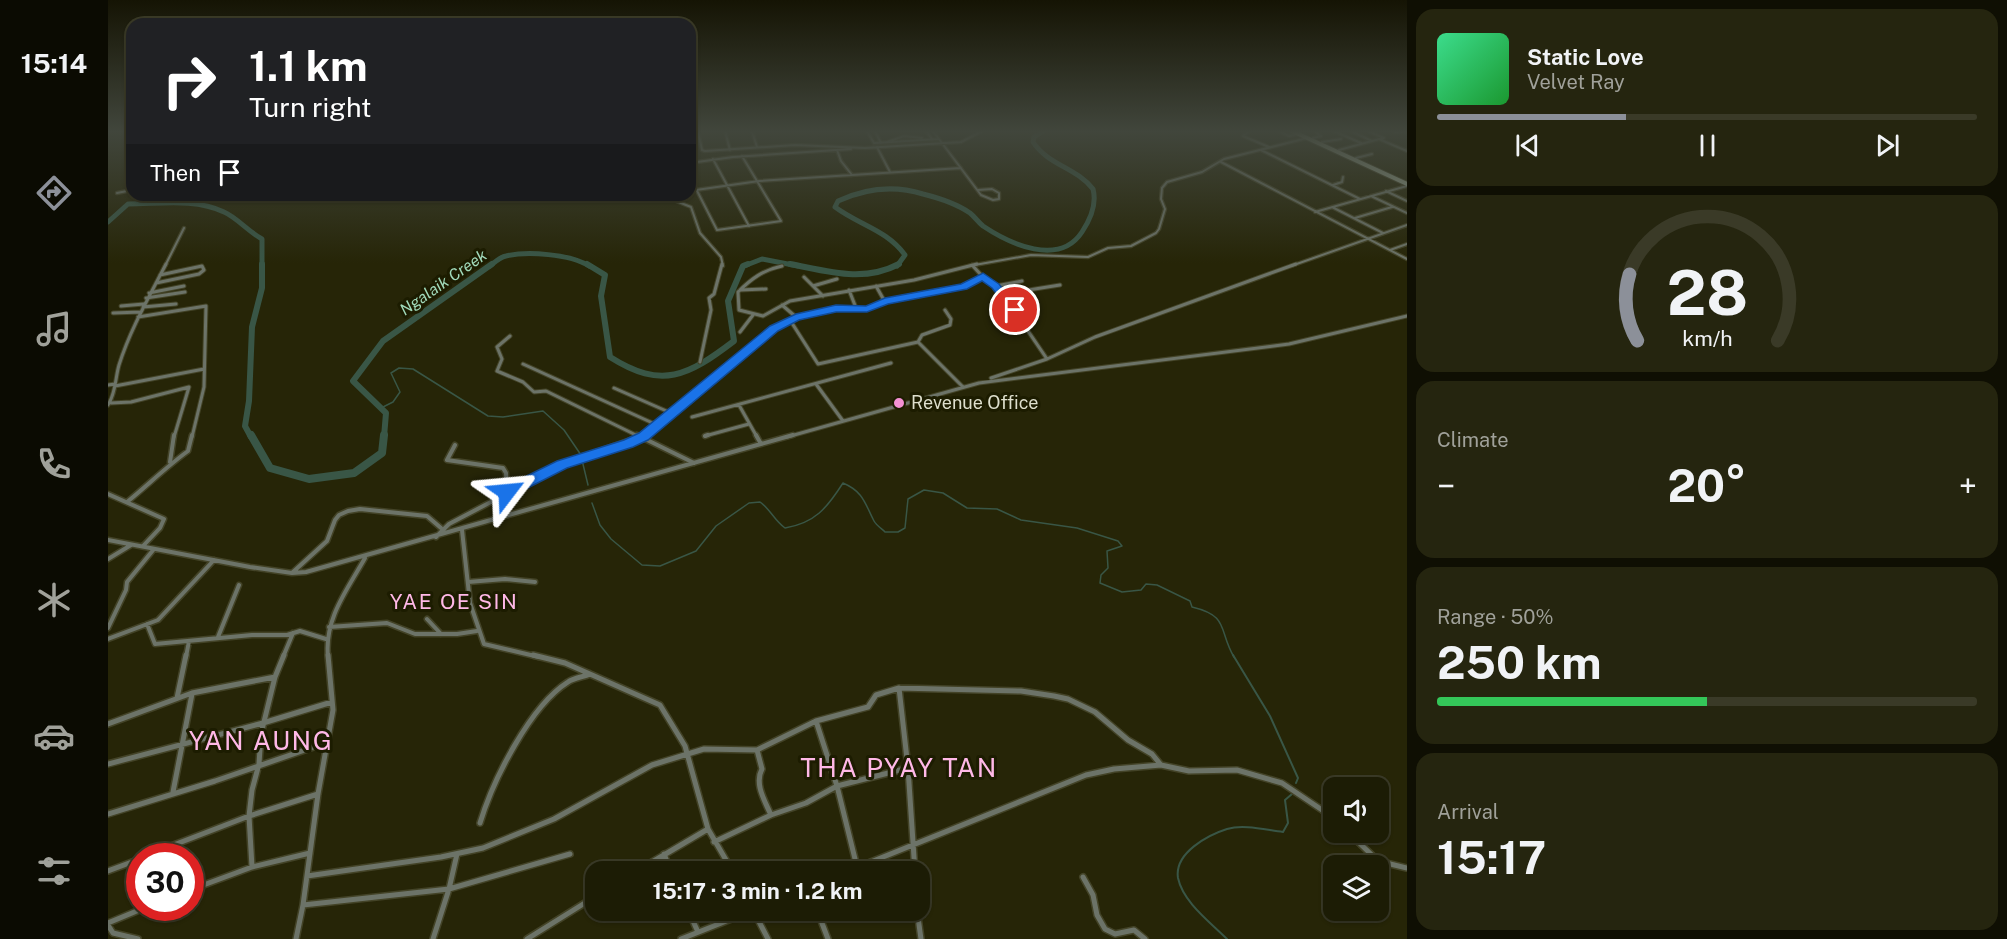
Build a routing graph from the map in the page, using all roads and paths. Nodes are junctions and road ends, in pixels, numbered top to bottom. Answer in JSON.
{"nodes":[{"id":1,"x":722,"y":175,"type":"edge"},
{"id":2,"x":755,"y":175,"type":"edge"},
{"id":3,"x":852,"y":175,"type":"edge"},
{"id":4,"x":966,"y":175,"type":"edge"},
{"id":5,"x":1192,"y":175,"type":"edge"},
{"id":6,"x":1245,"y":175,"type":"edge"},
{"id":7,"x":1311,"y":175,"type":"edge"},
{"id":8,"x":1387,"y":175,"type":"edge"},
{"id":9,"x":1389,"y":175,"type":"edge"},
{"id":10,"x":1343,"y":177,"type":"dead end"},
{"id":11,"x":759,"y":181,"type":"junction"},
{"id":12,"x":1407,"y":184,"type":"edge"},
{"id":13,"x":728,"y":185,"type":"junction"},
{"id":14,"x":1333,"y":186,"type":"junction"},
{"id":15,"x":696,"y":190,"type":"joint"},
{"id":16,"x":978,"y":190,"type":"junction"},
{"id":17,"x":126,"y":191,"type":"edge"},
{"id":18,"x":1385,"y":191,"type":"junction"},
{"id":19,"x":117,"y":193,"type":"dead end"},
{"id":20,"x":1370,"y":196,"type":"junction"},
{"id":21,"x":1360,"y":199,"type":"junction"},
{"id":22,"x":676,"y":201,"type":"edge"},
{"id":23,"x":1407,"y":201,"type":"edge"},
{"id":24,"x":1393,"y":206,"type":"junction"},
{"id":25,"x":1332,"y":207,"type":"junction"},
{"id":26,"x":1315,"y":212,"type":"junction"},
{"id":27,"x":1407,"y":213,"type":"edge"},
{"id":28,"x":1355,"y":218,"type":"junction"},
{"id":29,"x":1407,"y":225,"type":"edge"},
{"id":30,"x":749,"y":226,"type":"junction"},
{"id":31,"x":184,"y":228,"type":"dead end"},
{"id":32,"x":1384,"y":233,"type":"junction"},
{"id":33,"x":1368,"y":239,"type":"junction"},
{"id":34,"x":1407,"y":244,"type":"edge"},
{"id":35,"x":1389,"y":250,"type":"junction"},
{"id":36,"x":1407,"y":259,"type":"edge"},
{"id":37,"x":971,"y":265,"type":"junction"},
{"id":38,"x":782,"y":266,"type":"dead end"},
{"id":39,"x":160,"y":275,"type":"junction"},
{"id":40,"x":804,"y":277,"type":"dead end"},
{"id":41,"x":983,"y":277,"type":"junction"},
{"id":42,"x":837,"y":279,"type":"dead end"},
{"id":43,"x":1022,"y":280,"type":"dead end"},
{"id":44,"x":156,"y":283,"type":"junction"},
{"id":45,"x":1060,"y":285,"type":"dead end"},
{"id":46,"x":184,"y":286,"type":"dead end"},
{"id":47,"x":813,"y":286,"type":"junction"},
{"id":48,"x":876,"y":286,"type":"junction"},
{"id":49,"x":995,"y":286,"type":"junction"},
{"id":50,"x":766,"y":289,"type":"dead end"},
{"id":51,"x":740,"y":290,"type":"junction"},
{"id":52,"x":849,"y":290,"type":"junction"},
{"id":53,"x":185,"y":292,"type":"dead end"},
{"id":54,"x":149,"y":293,"type":"junction"},
{"id":55,"x":1002,"y":294,"type":"junction"},
{"id":56,"x":824,"y":296,"type":"junction"},
{"id":57,"x":146,"y":298,"type":"junction"},
{"id":58,"x":885,"y":302,"type":"junction"},
{"id":59,"x":176,"y":304,"type":"dead end"},
{"id":60,"x":782,"y":305,"type":"junction"},
{"id":61,"x":121,"y":306,"type":"dead end"},
{"id":62,"x":142,"y":308,"type":"junction"},
{"id":63,"x":856,"y":308,"type":"junction"},
{"id":64,"x":945,"y":310,"type":"dead end"},
{"id":65,"x":113,"y":313,"type":"dead end"},
{"id":66,"x":753,"y":315,"type":"junction"},
{"id":67,"x":1407,"y":316,"type":"edge"},
{"id":68,"x":138,"y":317,"type":"junction"},
{"id":69,"x":796,"y":317,"type":"junction"},
{"id":70,"x":790,"y":320,"type":"junction"},
{"id":71,"x":740,"y":332,"type":"dead end"},
{"id":72,"x":510,"y":336,"type":"dead end"},
{"id":73,"x":918,"y":342,"type":"junction"},
{"id":74,"x":1047,"y":359,"type":"junction"},
{"id":75,"x":700,"y":362,"type":"dead end"},
{"id":76,"x":891,"y":363,"type":"dead end"},
{"id":77,"x":523,"y":364,"type":"dead end"},
{"id":78,"x":205,"y":368,"type":"junction"},
{"id":79,"x":979,"y":383,"type":"junction"},
{"id":80,"x":816,"y":384,"type":"junction"},
{"id":81,"x":108,"y":385,"type":"edge"},
{"id":82,"x":115,"y":385,"type":"junction"},
{"id":83,"x":614,"y":387,"type":"dead end"},
{"id":84,"x":963,"y":387,"type":"junction"},
{"id":85,"x":109,"y":404,"type":"edge"},
{"id":86,"x":739,"y":405,"type":"junction"},
{"id":87,"x":671,"y":413,"type":"junction"},
{"id":88,"x":692,"y":417,"type":"dead end"},
{"id":89,"x":843,"y":421,"type":"junction"},
{"id":90,"x":749,"y":424,"type":"junction"},
{"id":91,"x":657,"y":425,"type":"junction"},
{"id":92,"x":644,"y":436,"type":"junction"},
{"id":93,"x":705,"y":436,"type":"dead end"},
{"id":94,"x":761,"y":444,"type":"junction"},
{"id":95,"x":454,"y":445,"type":"dead end"},
{"id":96,"x":694,"y":463,"type":"junction"},
{"id":97,"x":170,"y":464,"type":"junction"},
{"id":98,"x":507,"y":492,"type":"junction"},
{"id":99,"x":108,"y":495,"type":"edge"},
{"id":100,"x":128,"y":502,"type":"junction"},
{"id":101,"x":441,"y":528,"type":"junction"},
{"id":102,"x":462,"y":530,"type":"junction"},
{"id":103,"x":436,"y":537,"type":"junction"},
{"id":104,"x":108,"y":540,"type":"edge"},
{"id":105,"x":132,"y":545,"type":"junction"},
{"id":106,"x":142,"y":547,"type":"junction"},
{"id":107,"x":154,"y":549,"type":"junction"},
{"id":108,"x":366,"y":557,"type":"junction"},
{"id":109,"x":108,"y":559,"type":"edge"},
{"id":110,"x":214,"y":560,"type":"junction"},
{"id":111,"x":292,"y":573,"type":"junction"},
{"id":112,"x":468,"y":582,"type":"junction"},
{"id":113,"x":535,"y":582,"type":"dead end"},
{"id":114,"x":239,"y":585,"type":"dead end"},
{"id":115,"x":427,"y":619,"type":"dead end"},
{"id":116,"x":147,"y":624,"type":"junction"},
{"id":117,"x":329,"y":627,"type":"junction"},
{"id":118,"x":108,"y":628,"type":"edge"},
{"id":119,"x":477,"y":631,"type":"junction"},
{"id":120,"x":293,"y":633,"type":"junction"},
{"id":121,"x":442,"y":634,"type":"junction"},
{"id":122,"x":218,"y":638,"type":"junction"},
{"id":123,"x":108,"y":639,"type":"edge"},
{"id":124,"x":326,"y":639,"type":"junction"},
{"id":125,"x":189,"y":641,"type":"junction"},
{"id":126,"x":591,"y":674,"type":"junction"},
{"id":127,"x":275,"y":677,"type":"junction"},
{"id":128,"x":899,"y":688,"type":"junction"},
{"id":129,"x":192,"y":693,"type":"junction"},
{"id":130,"x":177,"y":699,"type":"junction"},
{"id":131,"x":332,"y":702,"type":"junction"},
{"id":132,"x":816,"y":721,"type":"junction"},
{"id":133,"x":263,"y":723,"type":"junction"},
{"id":134,"x":108,"y":724,"type":"edge"},
{"id":135,"x":328,"y":742,"type":"junction"},
{"id":136,"x":184,"y":745,"type":"junction"},
{"id":137,"x":757,"y":750,"type":"junction"},
{"id":138,"x":688,"y":752,"type":"junction"},
{"id":139,"x":108,"y":764,"type":"edge"},
{"id":140,"x":259,"y":764,"type":"junction"},
{"id":141,"x":1161,"y":765,"type":"junction"},
{"id":142,"x":908,"y":768,"type":"junction"},
{"id":143,"x":837,"y":786,"type":"junction"},
{"id":144,"x":173,"y":793,"type":"junction"},
{"id":145,"x":318,"y":794,"type":"junction"},
{"id":146,"x":1323,"y":811,"type":"edge"},
{"id":147,"x":108,"y":814,"type":"edge"},
{"id":148,"x":771,"y":815,"type":"junction"},
{"id":149,"x":249,"y":816,"type":"junction"},
{"id":150,"x":480,"y":823,"type":"dead end"},
{"id":151,"x":708,"y":829,"type":"junction"},
{"id":152,"x":714,"y":842,"type":"junction"},
{"id":153,"x":179,"y":843,"type":"edge"},
{"id":154,"x":1359,"y":843,"type":"edge"},
{"id":155,"x":913,"y":846,"type":"junction"},
{"id":156,"x":310,"y":852,"type":"junction"},
{"id":157,"x":457,"y":854,"type":"junction"},
{"id":158,"x":570,"y":854,"type":"dead end"},
{"id":159,"x":664,"y":854,"type":"junction"},
{"id":160,"x":653,"y":861,"type":"edge"},
{"id":161,"x":667,"y":861,"type":"edge"},
{"id":162,"x":726,"y":861,"type":"edge"},
{"id":163,"x":856,"y":861,"type":"edge"},
{"id":164,"x":873,"y":861,"type":"edge"},
{"id":165,"x":914,"y":861,"type":"edge"},
{"id":166,"x":126,"y":864,"type":"edge"},
{"id":167,"x":252,"y":867,"type":"junction"},
{"id":168,"x":1407,"y":868,"type":"edge"},
{"id":169,"x":108,"y":871,"type":"edge"},
{"id":170,"x":307,"y":876,"type":"junction"},
{"id":171,"x":1083,"y":877,"type":"dead end"},
{"id":172,"x":204,"y":885,"type":"edge"},
{"id":173,"x":449,"y":889,"type":"junction"},
{"id":174,"x":585,"y":903,"type":"edge"},
{"id":175,"x":303,"y":905,"type":"junction"},
{"id":176,"x":126,"y":916,"type":"edge"},
{"id":177,"x":693,"y":921,"type":"edge"},
{"id":178,"x":727,"y":921,"type":"edge"},
{"id":179,"x":759,"y":921,"type":"edge"},
{"id":180,"x":821,"y":921,"type":"edge"},
{"id":181,"x":919,"y":921,"type":"edge"},
{"id":182,"x":108,"y":924,"type":"edge"},
{"id":183,"x":698,"y":932,"type":"junction"},
{"id":184,"x":138,"y":939,"type":"edge"},
{"id":185,"x":296,"y":939,"type":"edge"},
{"id":186,"x":433,"y":939,"type":"edge"},
{"id":187,"x":527,"y":939,"type":"edge"},
{"id":188,"x":681,"y":939,"type":"edge"},
{"id":189,"x":768,"y":939,"type":"edge"},
{"id":190,"x":828,"y":939,"type":"edge"},
{"id":191,"x":921,"y":939,"type":"edge"},
{"id":192,"x":1145,"y":939,"type":"edge"}],
"edges":[{"from":1,"to":13,"type":"street"},
{"from":2,"to":11,"type":"street"},
{"from":3,"to":11,"type":"street"},
{"from":4,"to":16,"type":"street"},
{"from":5,"to":37,"type":"street"},
{"from":6,"to":26,"type":"street"},
{"from":7,"to":14,"type":"street"},
{"from":8,"to":12,"type":"main road"},
{"from":9,"to":12,"type":"main road"},
{"from":10,"to":14,"type":"street"},
{"from":11,"to":13,"type":"street"},
{"from":11,"to":30,"type":"street"},
{"from":12,"to":18,"type":"street"},
{"from":13,"to":15,"type":"street"},
{"from":13,"to":30,"type":"street"},
{"from":14,"to":21,"type":"street"},
{"from":15,"to":30,"type":"street"},
{"from":16,"to":16,"type":"street"},
{"from":17,"to":19,"type":"street"},
{"from":18,"to":20,"type":"street"},
{"from":18,"to":23,"type":"street"},
{"from":20,"to":21,"type":"street"},
{"from":20,"to":24,"type":"street"},
{"from":21,"to":25,"type":"street"},
{"from":22,"to":75,"type":"street"},
{"from":24,"to":27,"type":"street"},
{"from":24,"to":28,"type":"street"},
{"from":25,"to":26,"type":"street"},
{"from":25,"to":28,"type":"street"},
{"from":26,"to":33,"type":"street"},
{"from":28,"to":32,"type":"street"},
{"from":29,"to":32,"type":"street"},
{"from":31,"to":39,"type":"street"},
{"from":32,"to":33,"type":"street"},
{"from":33,"to":35,"type":"street"},
{"from":33,"to":74,"type":"street"},
{"from":34,"to":35,"type":"street"},
{"from":35,"to":36,"type":"street"},
{"from":37,"to":41,"type":"street"},
{"from":37,"to":48,"type":"street"},
{"from":38,"to":51,"type":"street"},
{"from":39,"to":44,"type":"street"},
{"from":39,"to":44,"type":"street"},
{"from":40,"to":47,"type":"street"},
{"from":41,"to":49,"type":"street"},
{"from":41,"to":58,"type":"street"},
{"from":42,"to":47,"type":"street"},
{"from":43,"to":49,"type":"street"},
{"from":44,"to":54,"type":"street"},
{"from":45,"to":55,"type":"street"},
{"from":46,"to":54,"type":"street"},
{"from":47,"to":56,"type":"street"},
{"from":48,"to":52,"type":"street"},
{"from":48,"to":58,"type":"street"},
{"from":49,"to":55,"type":"street"},
{"from":50,"to":51,"type":"street"},
{"from":51,"to":66,"type":"street"},
{"from":52,"to":56,"type":"street"},
{"from":52,"to":63,"type":"street"},
{"from":53,"to":57,"type":"street"},
{"from":54,"to":57,"type":"street"},
{"from":55,"to":74,"type":"street"},
{"from":56,"to":60,"type":"street"},
{"from":57,"to":62,"type":"street"},
{"from":58,"to":63,"type":"street"},
{"from":59,"to":62,"type":"street"},
{"from":60,"to":66,"type":"street"},
{"from":60,"to":69,"type":"street"},
{"from":61,"to":62,"type":"street"},
{"from":62,"to":65,"type":"street"},
{"from":62,"to":68,"type":"street"},
{"from":63,"to":69,"type":"street"},
{"from":64,"to":73,"type":"street"},
{"from":66,"to":71,"type":"street"},
{"from":67,"to":79,"type":"street"},
{"from":68,"to":78,"type":"street"},
{"from":68,"to":82,"type":"street"},
{"from":69,"to":70,"type":"street"},
{"from":70,"to":73,"type":"street"},
{"from":70,"to":87,"type":"street"},
{"from":72,"to":92,"type":"street"},
{"from":73,"to":84,"type":"street"},
{"from":74,"to":79,"type":"street"},
{"from":76,"to":80,"type":"street"},
{"from":77,"to":91,"type":"street"},
{"from":78,"to":82,"type":"street"},
{"from":78,"to":97,"type":"street"},
{"from":79,"to":84,"type":"street"},
{"from":80,"to":86,"type":"street"},
{"from":80,"to":89,"type":"street"},
{"from":81,"to":82,"type":"street"},
{"from":82,"to":85,"type":"street"},
{"from":83,"to":87,"type":"street"},
{"from":84,"to":89,"type":"street"},
{"from":85,"to":97,"type":"street"},
{"from":86,"to":88,"type":"street"},
{"from":86,"to":90,"type":"street"},
{"from":87,"to":91,"type":"street"},
{"from":89,"to":94,"type":"street"},
{"from":90,"to":93,"type":"street"},
{"from":90,"to":94,"type":"street"},
{"from":91,"to":92,"type":"street"},
{"from":92,"to":96,"type":"street"},
{"from":92,"to":98,"type":"street"},
{"from":94,"to":96,"type":"street"},
{"from":95,"to":98,"type":"street"},
{"from":96,"to":102,"type":"street"},
{"from":97,"to":100,"type":"street"},
{"from":98,"to":101,"type":"street"},
{"from":99,"to":100,"type":"street"},
{"from":100,"to":106,"type":"street"},
{"from":101,"to":103,"type":"street"},
{"from":101,"to":111,"type":"street"},
{"from":102,"to":103,"type":"street"},
{"from":102,"to":112,"type":"street"},
{"from":103,"to":108,"type":"street"},
{"from":104,"to":105,"type":"street"},
{"from":105,"to":106,"type":"street"},
{"from":105,"to":109,"type":"street"},
{"from":106,"to":107,"type":"street"},
{"from":107,"to":110,"type":"street"},
{"from":107,"to":118,"type":"street"},
{"from":108,"to":111,"type":"street"},
{"from":108,"to":117,"type":"street"},
{"from":110,"to":111,"type":"street"},
{"from":110,"to":116,"type":"street"},
{"from":112,"to":113,"type":"street"},
{"from":112,"to":119,"type":"street"},
{"from":114,"to":122,"type":"street"},
{"from":115,"to":121,"type":"street"},
{"from":116,"to":123,"type":"street"},
{"from":116,"to":125,"type":"street"},
{"from":117,"to":121,"type":"street"},
{"from":117,"to":124,"type":"street"},
{"from":119,"to":121,"type":"street"},
{"from":119,"to":126,"type":"street"},
{"from":120,"to":122,"type":"street"},
{"from":120,"to":124,"type":"street"},
{"from":120,"to":127,"type":"street"},
{"from":122,"to":125,"type":"street"},
{"from":124,"to":131,"type":"street"},
{"from":125,"to":130,"type":"street"},
{"from":126,"to":138,"type":"street"},
{"from":126,"to":150,"type":"street"},
{"from":127,"to":129,"type":"street"},
{"from":127,"to":133,"type":"street"},
{"from":128,"to":132,"type":"street"},
{"from":128,"to":141,"type":"street"},
{"from":128,"to":142,"type":"street"},
{"from":129,"to":130,"type":"street"},
{"from":129,"to":136,"type":"street"},
{"from":130,"to":134,"type":"street"},
{"from":131,"to":133,"type":"street"},
{"from":131,"to":135,"type":"street"},
{"from":132,"to":137,"type":"street"},
{"from":132,"to":143,"type":"street"},
{"from":133,"to":136,"type":"street"},
{"from":133,"to":140,"type":"street"},
{"from":135,"to":140,"type":"street"},
{"from":135,"to":145,"type":"street"},
{"from":136,"to":139,"type":"street"},
{"from":136,"to":144,"type":"street"},
{"from":137,"to":138,"type":"street"},
{"from":137,"to":148,"type":"street"},
{"from":138,"to":151,"type":"street"},
{"from":138,"to":157,"type":"street"},
{"from":140,"to":144,"type":"street"},
{"from":140,"to":149,"type":"street"},
{"from":141,"to":146,"type":"street"},
{"from":141,"to":155,"type":"street"},
{"from":142,"to":143,"type":"street"},
{"from":142,"to":155,"type":"street"},
{"from":143,"to":148,"type":"street"},
{"from":143,"to":163,"type":"street"},
{"from":144,"to":147,"type":"street"},
{"from":145,"to":149,"type":"street"},
{"from":145,"to":156,"type":"street"},
{"from":148,"to":152,"type":"street"},
{"from":149,"to":153,"type":"street"},
{"from":149,"to":167,"type":"street"},
{"from":151,"to":152,"type":"street"},
{"from":151,"to":159,"type":"street"},
{"from":152,"to":162,"type":"street"},
{"from":154,"to":168,"type":"street"},
{"from":155,"to":164,"type":"street"},
{"from":155,"to":165,"type":"street"},
{"from":156,"to":167,"type":"street"},
{"from":156,"to":170,"type":"street"},
{"from":157,"to":170,"type":"street"},
{"from":157,"to":173,"type":"street"},
{"from":158,"to":173,"type":"street"},
{"from":159,"to":160,"type":"street"},
{"from":159,"to":161,"type":"street"},
{"from":166,"to":169,"type":"street"},
{"from":167,"to":172,"type":"street"},
{"from":170,"to":175,"type":"street"},
{"from":171,"to":192,"type":"street"},
{"from":173,"to":175,"type":"street"},
{"from":173,"to":186,"type":"street"},
{"from":174,"to":187,"type":"street"},
{"from":175,"to":185,"type":"street"},
{"from":176,"to":182,"type":"street"},
{"from":177,"to":183,"type":"street"},
{"from":178,"to":183,"type":"street"},
{"from":179,"to":189,"type":"street"},
{"from":180,"to":190,"type":"street"},
{"from":181,"to":191,"type":"street"},
{"from":182,"to":184,"type":"street"},
{"from":183,"to":188,"type":"street"}]}
